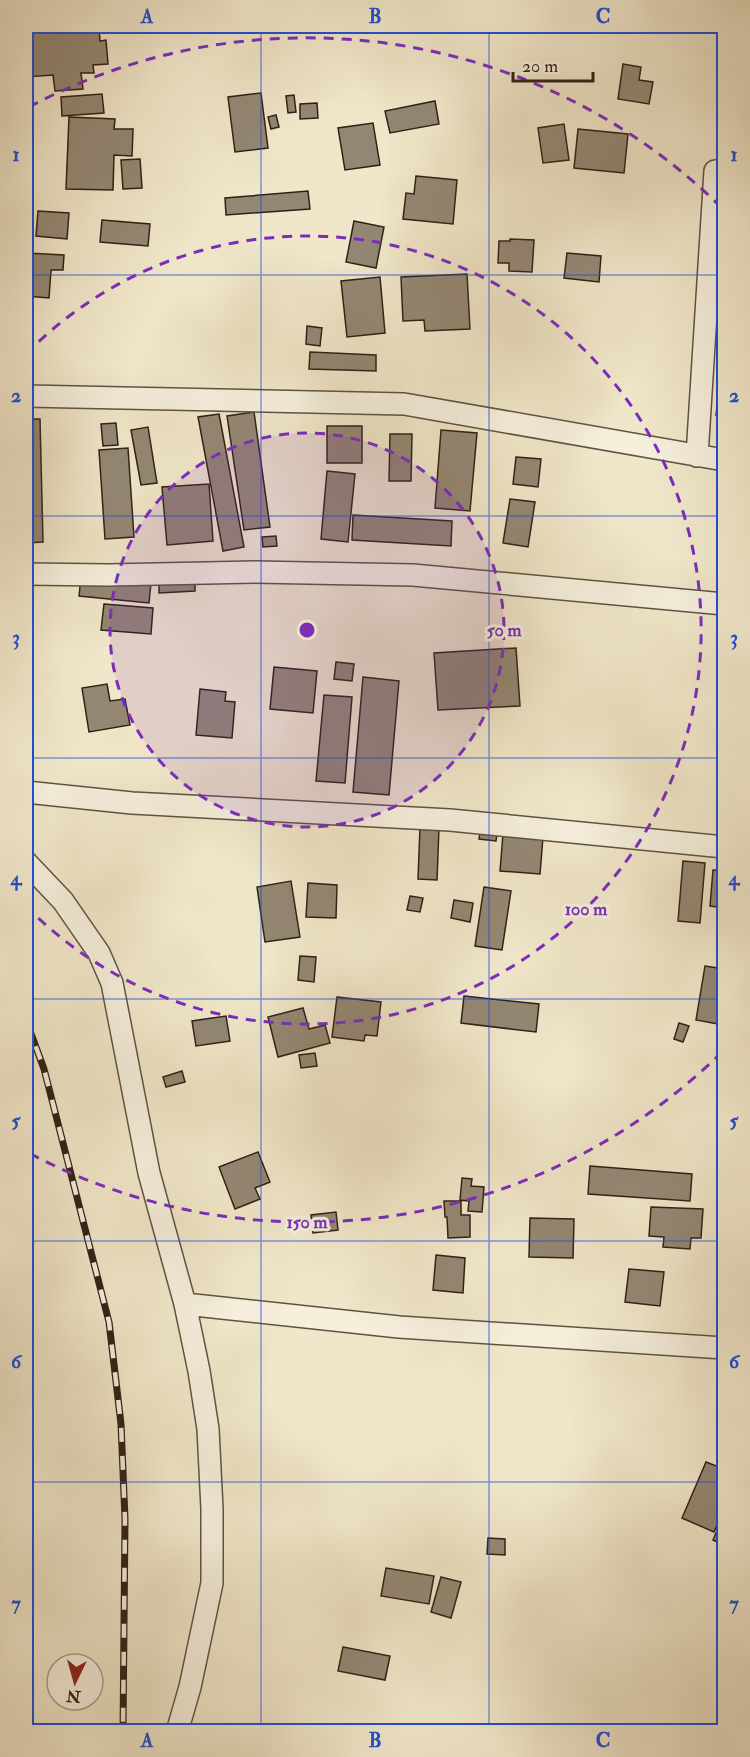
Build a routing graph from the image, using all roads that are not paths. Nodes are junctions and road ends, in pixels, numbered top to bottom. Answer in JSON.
{"nodes":[{"id":1,"x":714,"y":171,"type":"dead end"},
{"id":2,"x":26,"y":396,"type":"edge"},
{"id":3,"x":698,"y":456,"type":"junction"},
{"id":4,"x":724,"y":460,"type":"edge"},
{"id":5,"x":26,"y":574,"type":"edge"},
{"id":6,"x":724,"y":604,"type":"edge"},
{"id":7,"x":26,"y":792,"type":"edge"},
{"id":8,"x":724,"y":847,"type":"edge"},
{"id":9,"x":26,"y":862,"type":"edge"},
{"id":10,"x":185,"y":1304,"type":"junction"},
{"id":11,"x":724,"y":1348,"type":"edge"},
{"id":12,"x":177,"y":1731,"type":"edge"}],
"edges":[{"from":1,"to":3,"type":"street"},
{"from":2,"to":3,"type":"street"},
{"from":3,"to":4,"type":"street"},
{"from":5,"to":6,"type":"street"},
{"from":7,"to":8,"type":"street"},
{"from":9,"to":10,"type":"street"},
{"from":10,"to":11,"type":"street"},
{"from":10,"to":12,"type":"street"}]}
